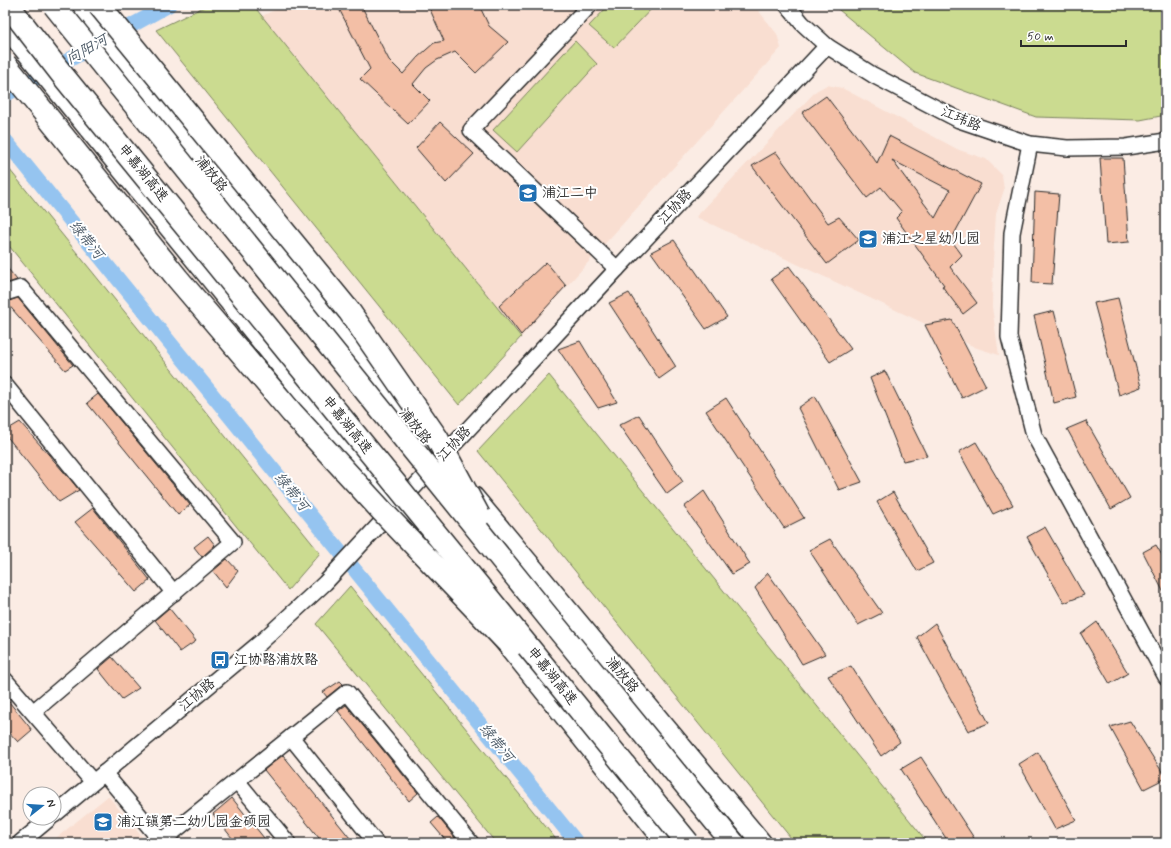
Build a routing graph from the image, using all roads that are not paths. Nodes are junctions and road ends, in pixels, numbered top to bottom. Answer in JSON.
{"nodes":[{"id":1,"x":8,"y":5,"type":"edge"},
{"id":2,"x":54,"y":5,"type":"edge"},
{"id":3,"x":590,"y":5,"type":"edge"},
{"id":4,"x":787,"y":5,"type":"edge"},
{"id":5,"x":86,"y":10,"type":"edge"},
{"id":6,"x":5,"y":26,"type":"edge"},
{"id":7,"x":828,"y":46,"type":"junction"},
{"id":8,"x":5,"y":64,"type":"edge"},
{"id":9,"x":1166,"y":141,"type":"edge"},
{"id":10,"x":1030,"y":144,"type":"junction"},
{"id":11,"x":617,"y":269,"type":"junction"},
{"id":12,"x":5,"y":293,"type":"edge"},
{"id":13,"x":5,"y":385,"type":"edge"},
{"id":14,"x":441,"y":458,"type":"junction"},
{"id":15,"x":396,"y":507,"type":"junction"},
{"id":16,"x":503,"y":561,"type":"junction"},
{"id":17,"x":174,"y":593,"type":"junction"},
{"id":18,"x":1166,"y":677,"type":"edge"},
{"id":19,"x":5,"y":680,"type":"edge"},
{"id":20,"x":33,"y":712,"type":"junction"},
{"id":21,"x":582,"y":712,"type":"junction"},
{"id":22,"x":291,"y":738,"type":"junction"},
{"id":23,"x":99,"y":777,"type":"junction"},
{"id":24,"x":237,"y":781,"type":"junction"},
{"id":25,"x":62,"y":808,"type":"edge"},
{"id":26,"x":40,"y":826,"type":"edge"},
{"id":27,"x":162,"y":842,"type":"edge"},
{"id":28,"x":20,"y":843,"type":"edge"},
{"id":29,"x":288,"y":843,"type":"edge"},
{"id":30,"x":376,"y":843,"type":"edge"},
{"id":31,"x":471,"y":843,"type":"edge"},
{"id":32,"x":666,"y":843,"type":"edge"},
{"id":33,"x":688,"y":843,"type":"edge"},
{"id":34,"x":733,"y":843,"type":"edge"},
{"id":35,"x":762,"y":843,"type":"edge"}],
"edges":[{"from":1,"to":21,"type":"highway","name":"申嘉湖高速","bridge":true},
{"from":2,"to":16,"type":"highway","bridge":true},
{"from":3,"to":11,"type":"street"},
{"from":4,"to":7,"type":"street","name":"江玮路"},
{"from":5,"to":14,"type":"main road","name":"浦放路"},
{"from":5,"to":16,"type":"highway","bridge":true},
{"from":6,"to":15,"type":"main road"},
{"from":7,"to":10,"type":"street","name":"江玮路"},
{"from":7,"to":11,"type":"street","name":"江协路"},
{"from":8,"to":21,"type":"highway","bridge":true},
{"from":9,"to":10,"type":"street","name":"江玮路"},
{"from":10,"to":18,"type":"street"},
{"from":11,"to":14,"type":"street","name":"江协路"},
{"from":12,"to":17,"type":"street"},
{"from":13,"to":17,"type":"street"},
{"from":14,"to":15,"type":"street","name":"江协路"},
{"from":14,"to":35,"type":"main road","name":"浦放路"},
{"from":15,"to":23,"type":"street","name":"江协路"},
{"from":15,"to":32,"type":"main road"},
{"from":16,"to":34,"type":"highway","bridge":true},
{"from":17,"to":20,"type":"street"},
{"from":19,"to":20,"type":"street"},
{"from":20,"to":23,"type":"street"},
{"from":21,"to":33,"type":"highway","name":"申嘉湖高速","bridge":true},
{"from":22,"to":24,"type":"street"},
{"from":22,"to":30,"type":"street"},
{"from":22,"to":31,"type":"street"},
{"from":23,"to":25,"type":"street","name":"江协路"},
{"from":23,"to":27,"type":"street"},
{"from":24,"to":27,"type":"street"},
{"from":24,"to":29,"type":"street"},
{"from":26,"to":28,"type":"street"}]}
